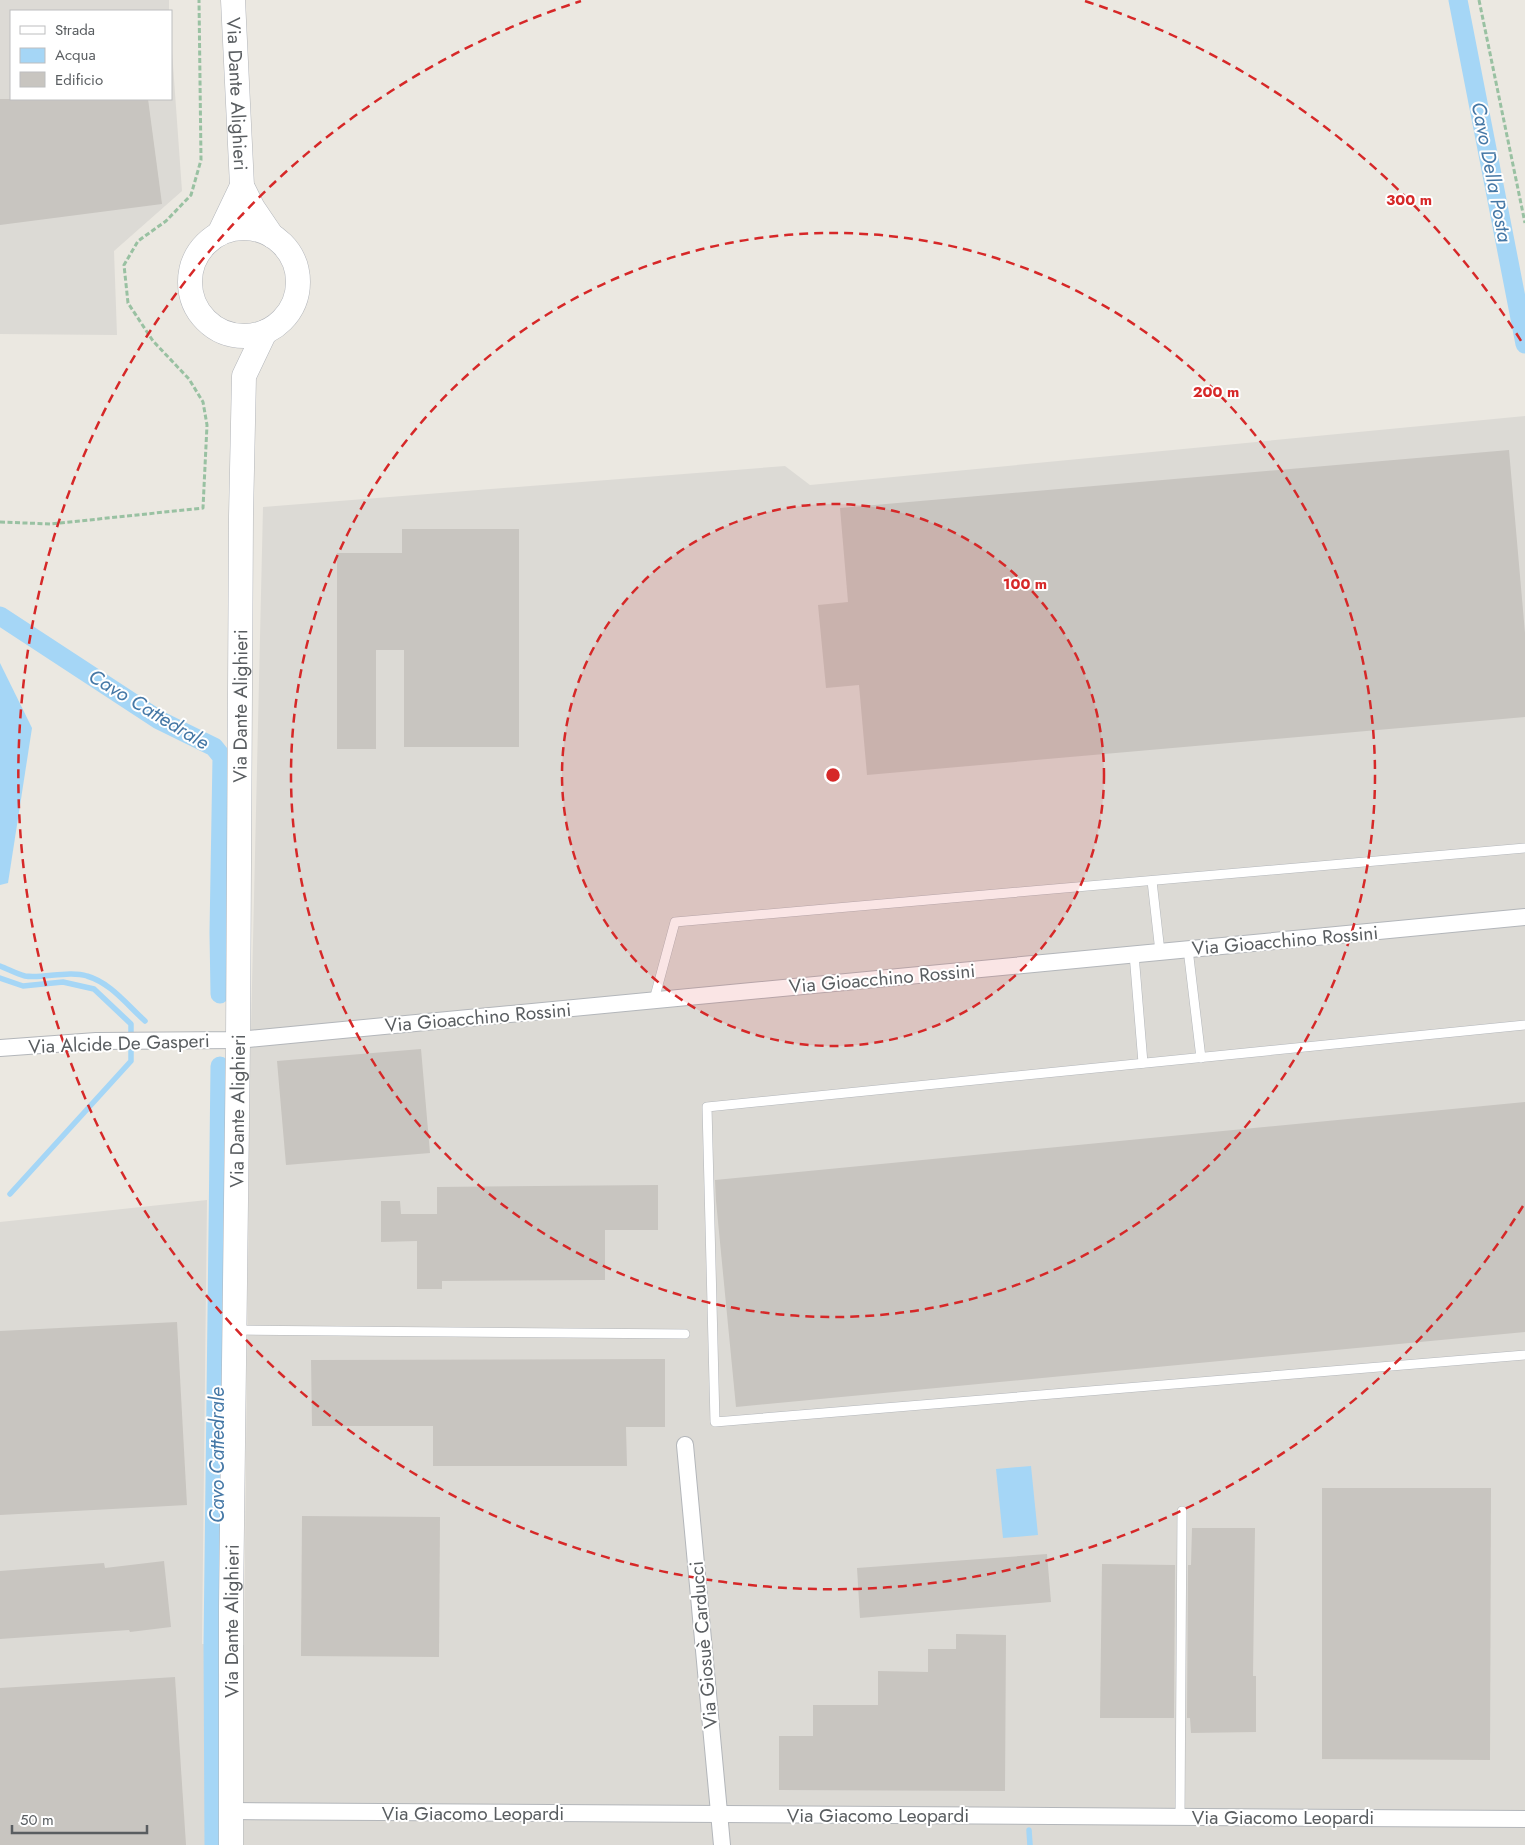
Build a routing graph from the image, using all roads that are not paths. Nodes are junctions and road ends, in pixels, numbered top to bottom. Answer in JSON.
{"nodes":[{"id":1,"x":233,"y":0,"type":"edge"},
{"id":2,"x":242,"y":186,"type":"junction"},
{"id":3,"x":219,"y":234,"type":"junction"},
{"id":4,"x":272,"y":236,"type":"junction"},
{"id":5,"x":265,"y":332,"type":"junction"},
{"id":6,"x":226,"y":334,"type":"junction"},
{"id":7,"x":244,"y":376,"type":"junction"},
{"id":8,"x":1525,"y":848,"type":"edge"},
{"id":9,"x":1152,"y":881,"type":"junction"},
{"id":10,"x":1525,"y":917,"type":"edge"},
{"id":11,"x":1188,"y":949,"type":"junction"},
{"id":12,"x":1160,"y":952,"type":"junction"},
{"id":13,"x":1134,"y":954,"type":"junction"},
{"id":14,"x":654,"y":1000,"type":"junction"},
{"id":15,"x":1525,"y":1025,"type":"edge"},
{"id":16,"x":238,"y":1040,"type":"junction"},
{"id":17,"x":0,"y":1048,"type":"edge"},
{"id":18,"x":1201,"y":1058,"type":"junction"},
{"id":19,"x":1143,"y":1064,"type":"junction"},
{"id":20,"x":235,"y":1330,"type":"junction"},
{"id":21,"x":685,"y":1334,"type":"dead end"},
{"id":22,"x":1525,"y":1355,"type":"edge"},
{"id":23,"x":686,"y":1445,"type":"dead end"},
{"id":24,"x":1182,"y":1511,"type":"dead end"},
{"id":25,"x":231,"y":1811,"type":"junction"},
{"id":26,"x":718,"y":1814,"type":"junction"},
{"id":27,"x":1180,"y":1817,"type":"junction"},
{"id":28,"x":1525,"y":1819,"type":"edge"},
{"id":29,"x":231,"y":1845,"type":"edge"},
{"id":30,"x":722,"y":1845,"type":"edge"}],
"edges":[{"from":1,"to":2,"type":"main road","name":"Via Dante Alighieri"},
{"from":2,"to":3,"type":"main road","name":"Via Dante Alighieri"},
{"from":2,"to":4,"type":"main road","name":"Via Dante Alighieri"},
{"from":3,"to":4,"type":"main road"},
{"from":3,"to":6,"type":"main road"},
{"from":4,"to":5,"type":"main road"},
{"from":5,"to":6,"type":"main road"},
{"from":5,"to":7,"type":"main road","name":"Via Dante Alighieri"},
{"from":6,"to":7,"type":"main road","name":"Via Dante Alighieri"},
{"from":7,"to":16,"type":"main road","name":"Via Dante Alighieri"},
{"from":8,"to":9,"type":"lane"},
{"from":9,"to":12,"type":"lane"},
{"from":9,"to":14,"type":"lane"},
{"from":10,"to":11,"type":"street","name":"Via Gioacchino Rossini"},
{"from":11,"to":12,"type":"street","name":"Via Gioacchino Rossini"},
{"from":11,"to":18,"type":"lane"},
{"from":12,"to":13,"type":"street","name":"Via Gioacchino Rossini"},
{"from":13,"to":14,"type":"street","name":"Via Gioacchino Rossini"},
{"from":13,"to":19,"type":"lane"},
{"from":14,"to":16,"type":"street","name":"Via Gioacchino Rossini"},
{"from":15,"to":18,"type":"lane"},
{"from":16,"to":17,"type":"street","name":"Via Alcide De Gasperi"},
{"from":16,"to":20,"type":"main road","name":"Via Dante Alighieri"},
{"from":18,"to":19,"type":"lane"},
{"from":19,"to":22,"type":"lane"},
{"from":20,"to":21,"type":"lane"},
{"from":20,"to":25,"type":"main road","name":"Via Dante Alighieri"},
{"from":23,"to":26,"type":"street","name":"Via Giosuè Carducci"},
{"from":24,"to":27,"type":"lane"},
{"from":25,"to":26,"type":"street","name":"Via Giacomo Leopardi"},
{"from":25,"to":29,"type":"main road","name":"Via Dante Alighieri"},
{"from":26,"to":27,"type":"street","name":"Via Giacomo Leopardi"},
{"from":26,"to":30,"type":"street","name":"Via Giosuè Carducci"},
{"from":27,"to":28,"type":"street","name":"Via Giacomo Leopardi"}]}
